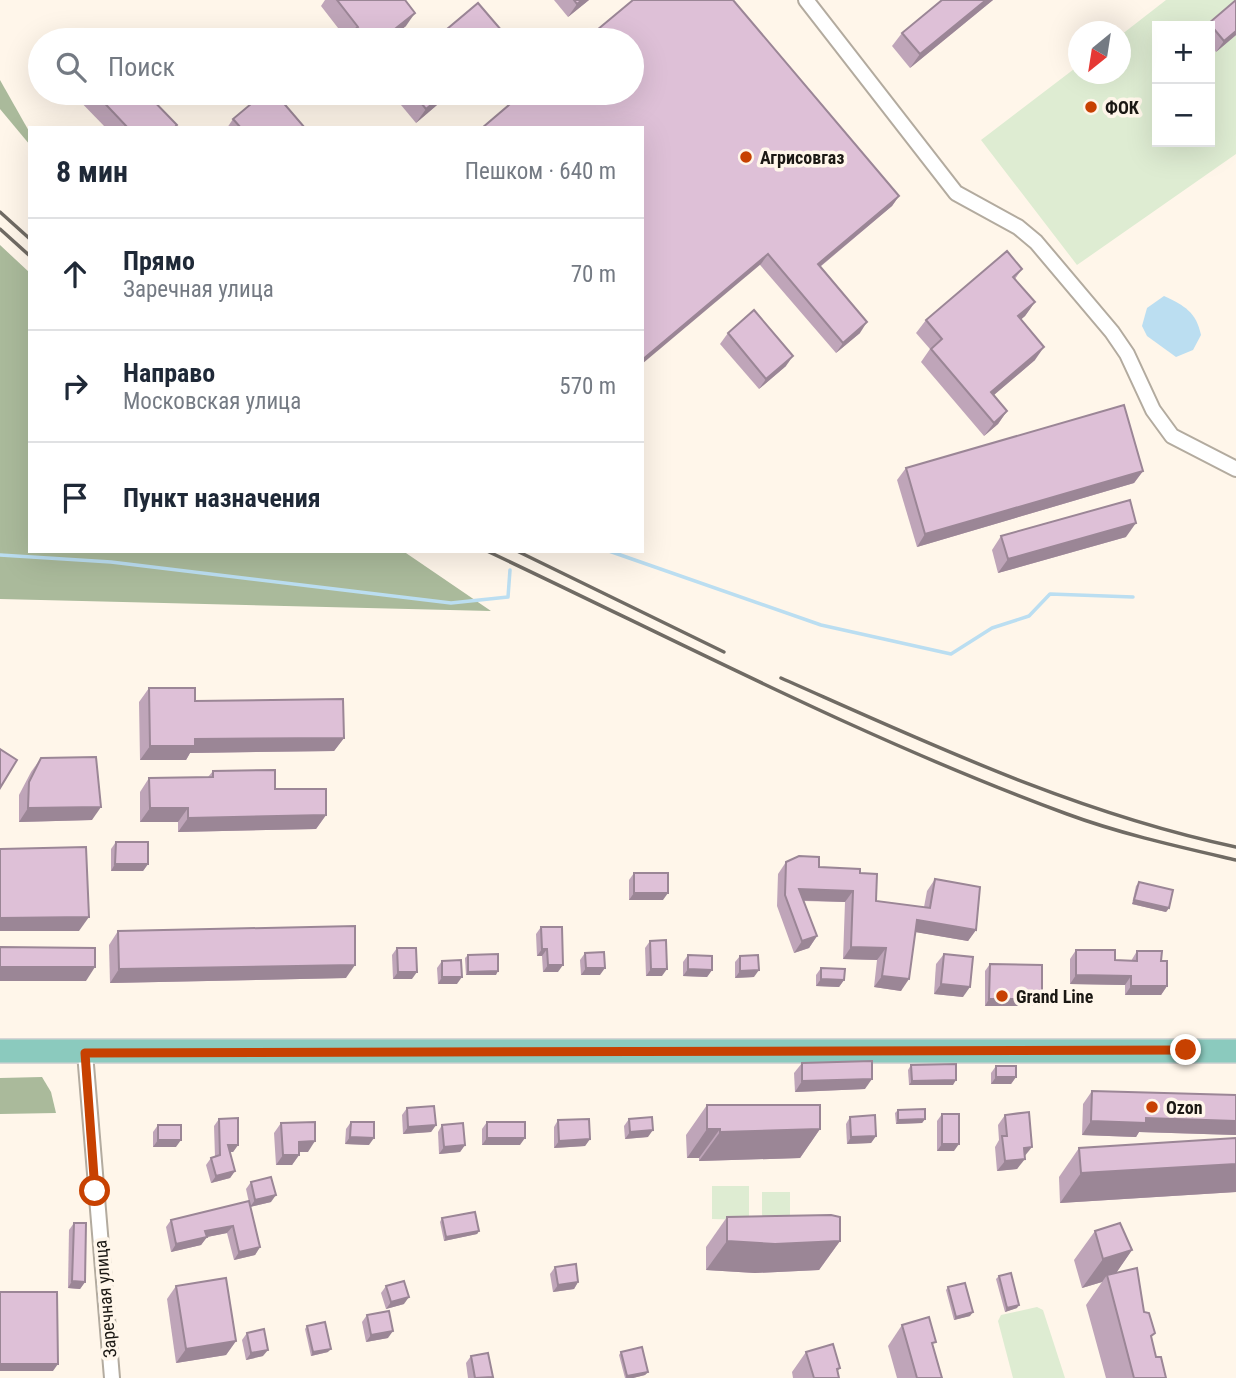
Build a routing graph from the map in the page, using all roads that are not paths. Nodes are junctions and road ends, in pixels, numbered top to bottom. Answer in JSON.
{"nodes":[{"id":1,"x":806,"y":0,"type":"edge"},
{"id":2,"x":1236,"y":468,"type":"edge"},
{"id":3,"x":0,"y":1051,"type":"edge"},
{"id":4,"x":1236,"y":1051,"type":"edge"},
{"id":5,"x":85,"y":1053,"type":"junction"},
{"id":6,"x":112,"y":1378,"type":"edge"}],
"edges":[{"from":1,"to":2,"type":"street"},
{"from":3,"to":5,"type":"main road"},
{"from":4,"to":5,"type":"main road"},
{"from":5,"to":6,"type":"street","name":"Заречная улица"}]}
